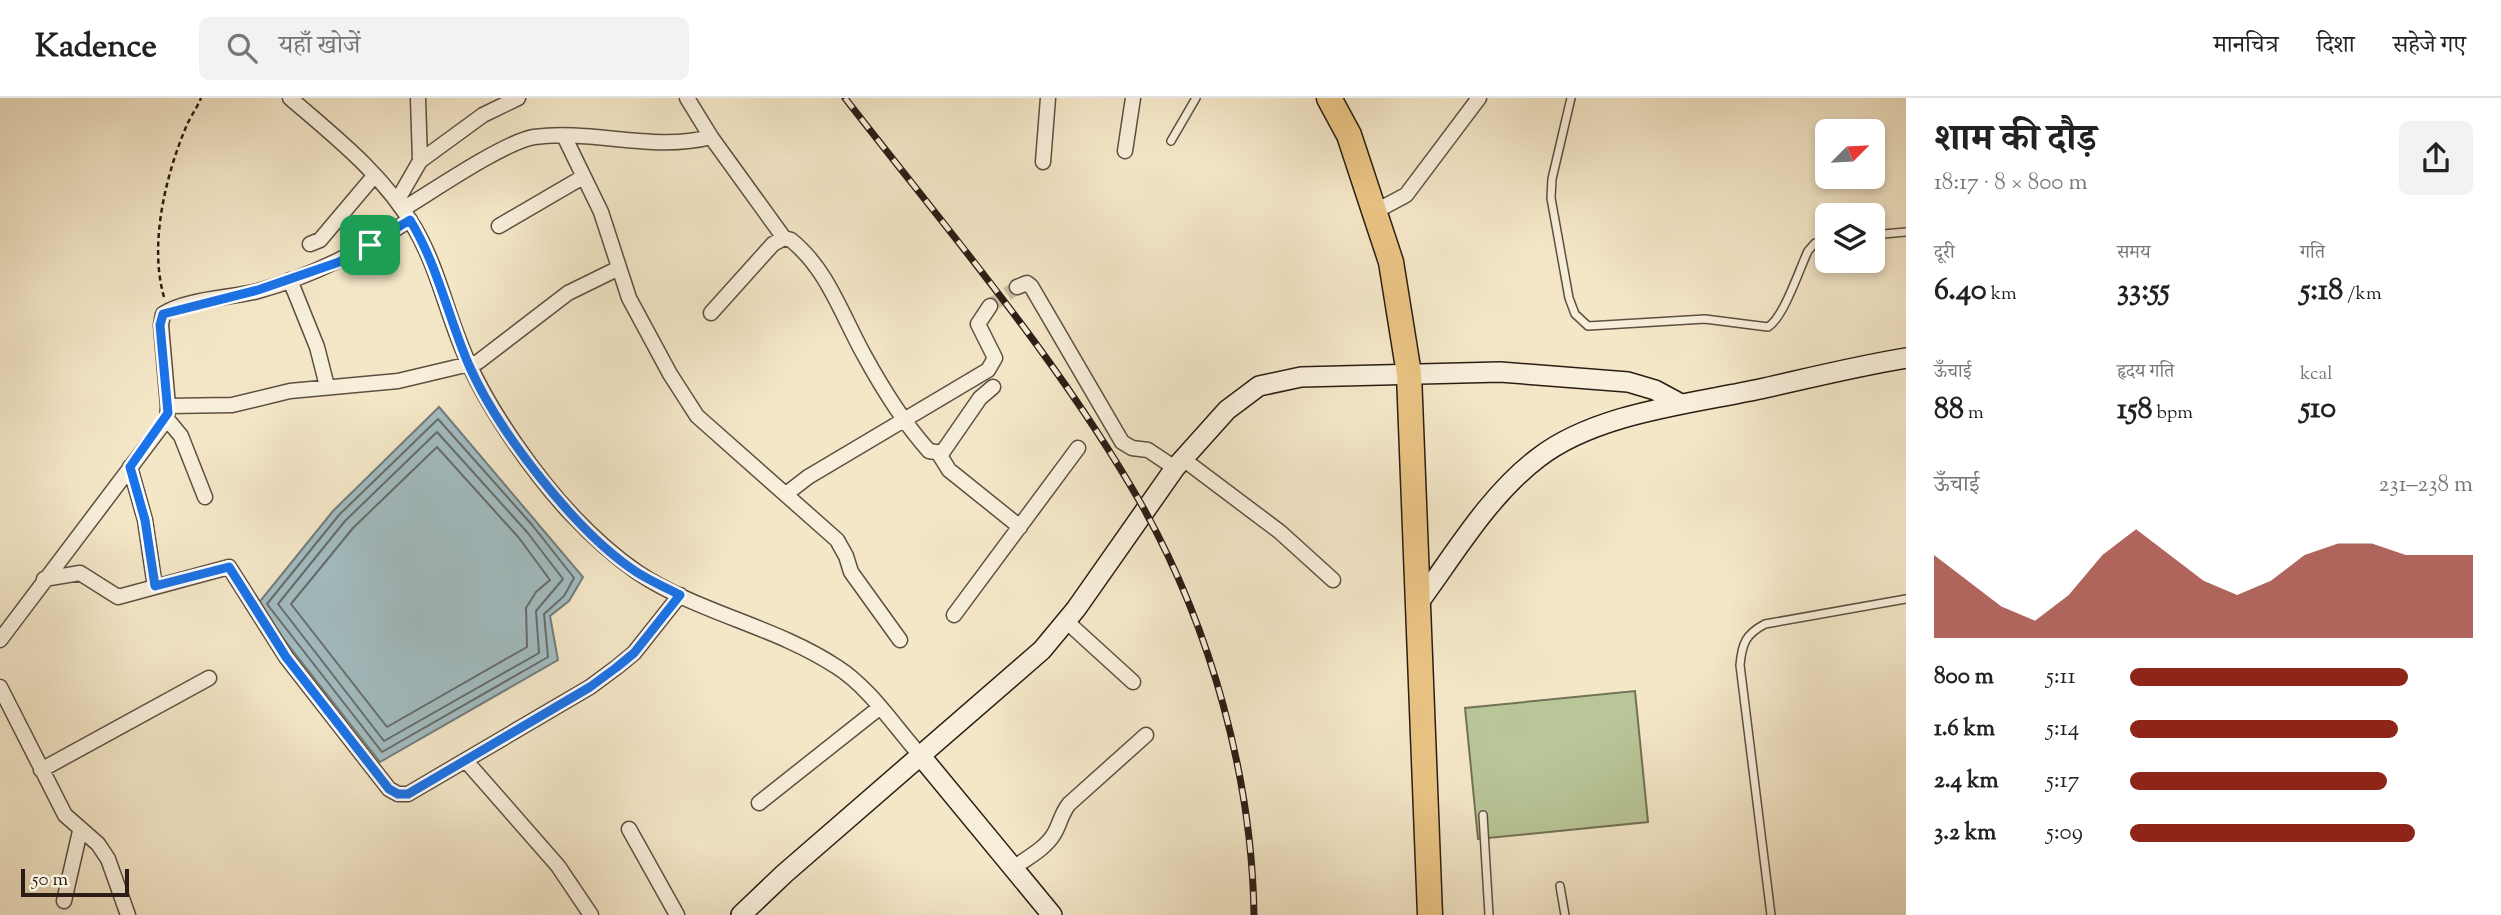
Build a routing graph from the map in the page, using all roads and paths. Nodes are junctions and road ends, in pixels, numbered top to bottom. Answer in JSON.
{"nodes":[{"id":1,"x":201,"y":98,"type":"edge"},
{"id":2,"x":290,"y":98,"type":"edge"},
{"id":3,"x":418,"y":98,"type":"edge"},
{"id":4,"x":518,"y":98,"type":"edge"},
{"id":5,"x":687,"y":98,"type":"edge"},
{"id":6,"x":1048,"y":98,"type":"edge"},
{"id":7,"x":1133,"y":98,"type":"edge"},
{"id":8,"x":1196,"y":98,"type":"edge"},
{"id":9,"x":1329,"y":98,"type":"edge"},
{"id":10,"x":1479,"y":98,"type":"edge"},
{"id":11,"x":1571,"y":98,"type":"edge"},
{"id":12,"x":305,"y":103,"type":"edge"},
{"id":13,"x":564,"y":136,"type":"junction"},
{"id":14,"x":711,"y":137,"type":"junction"},
{"id":15,"x":1171,"y":141,"type":"dead end"},
{"id":16,"x":1125,"y":151,"type":"dead end"},
{"id":17,"x":420,"y":161,"type":"junction"},
{"id":18,"x":1043,"y":162,"type":"dead end"},
{"id":19,"x":374,"y":176,"type":"junction"},
{"id":20,"x":583,"y":177,"type":"junction"},
{"id":21,"x":403,"y":210,"type":"junction"},
{"id":22,"x":1376,"y":211,"type":"junction"},
{"id":23,"x":499,"y":226,"type":"dead end"},
{"id":24,"x":1906,"y":232,"type":"edge"},
{"id":25,"x":1885,"y":234,"type":"edge"},
{"id":26,"x":784,"y":238,"type":"junction"},
{"id":27,"x":1815,"y":243,"type":"edge"},
{"id":28,"x":310,"y":244,"type":"dead end"},
{"id":29,"x":619,"y":268,"type":"junction"},
{"id":30,"x":290,"y":280,"type":"junction"},
{"id":31,"x":1017,"y":287,"type":"dead end"},
{"id":32,"x":990,"y":306,"type":"tunnel mouth"},
{"id":33,"x":168,"y":310,"type":"junction"},
{"id":34,"x":711,"y":313,"type":"dead end"},
{"id":35,"x":1906,"y":358,"type":"edge"},
{"id":36,"x":469,"y":364,"type":"junction"},
{"id":37,"x":1409,"y":374,"type":"junction"},
{"id":38,"x":327,"y":386,"type":"junction"},
{"id":39,"x":993,"y":387,"type":"dead end"},
{"id":40,"x":1681,"y":404,"type":"junction"},
{"id":41,"x":167,"y":413,"type":"junction"},
{"id":42,"x":902,"y":421,"type":"junction"},
{"id":43,"x":1078,"y":448,"type":"dead end"},
{"id":44,"x":939,"y":454,"type":"junction"},
{"id":45,"x":1179,"y":464,"type":"junction"},
{"id":46,"x":130,"y":467,"type":"junction"},
{"id":47,"x":786,"y":494,"type":"junction"},
{"id":48,"x":205,"y":497,"type":"dead end"},
{"id":49,"x":1020,"y":527,"type":"junction"},
{"id":50,"x":44,"y":579,"type":"junction"},
{"id":51,"x":1333,"y":580,"type":"dead end"},
{"id":52,"x":155,"y":586,"type":"junction"},
{"id":53,"x":680,"y":595,"type":"junction"},
{"id":54,"x":1906,"y":599,"type":"edge"},
{"id":55,"x":1417,"y":605,"type":"junction"},
{"id":56,"x":954,"y":615,"type":"dead end"},
{"id":57,"x":1066,"y":621,"type":"junction"},
{"id":58,"x":0,"y":640,"type":"edge"},
{"id":59,"x":900,"y":640,"type":"dead end"},
{"id":60,"x":209,"y":678,"type":"dead end"},
{"id":61,"x":1133,"y":682,"type":"dead end"},
{"id":62,"x":0,"y":687,"type":"edge"},
{"id":63,"x":879,"y":708,"type":"junction"},
{"id":64,"x":1146,"y":735,"type":"dead end"},
{"id":65,"x":920,"y":755,"type":"junction"},
{"id":66,"x":466,"y":761,"type":"junction"},
{"id":67,"x":41,"y":770,"type":"junction"},
{"id":68,"x":759,"y":803,"type":"dead end"},
{"id":69,"x":1483,"y":815,"type":"dead end"},
{"id":70,"x":629,"y":829,"type":"dead end"},
{"id":71,"x":80,"y":831,"type":"junction"},
{"id":72,"x":1013,"y":868,"type":"junction"},
{"id":73,"x":1560,"y":886,"type":"dead end"},
{"id":74,"x":64,"y":901,"type":"dead end"},
{"id":75,"x":128,"y":915,"type":"edge"},
{"id":76,"x":591,"y":915,"type":"edge"},
{"id":77,"x":677,"y":915,"type":"edge"},
{"id":78,"x":741,"y":915,"type":"edge"},
{"id":79,"x":1052,"y":915,"type":"edge"},
{"id":80,"x":1430,"y":915,"type":"edge"},
{"id":81,"x":1489,"y":915,"type":"edge"},
{"id":82,"x":1565,"y":915,"type":"edge"},
{"id":83,"x":1771,"y":915,"type":"edge"}],
"edges":[{"from":1,"to":33,"type":"path"},
{"from":2,"to":12,"type":"street"},
{"from":3,"to":17,"type":"street"},
{"from":4,"to":17,"type":"street"},
{"from":5,"to":14,"type":"street"},
{"from":6,"to":18,"type":"street"},
{"from":7,"to":16,"type":"street"},
{"from":8,"to":15,"type":"lane"},
{"from":9,"to":22,"type":"highway"},
{"from":10,"to":22,"type":"street"},
{"from":11,"to":27,"type":"lane"},
{"from":12,"to":19,"type":"street"},
{"from":13,"to":14,"type":"street"},
{"from":13,"to":20,"type":"street"},
{"from":13,"to":21,"type":"street"},
{"from":14,"to":26,"type":"street"},
{"from":17,"to":21,"type":"street"},
{"from":19,"to":21,"type":"street"},
{"from":19,"to":28,"type":"street"},
{"from":20,"to":23,"type":"street"},
{"from":20,"to":29,"type":"street"},
{"from":21,"to":30,"type":"street"},
{"from":21,"to":36,"type":"street"},
{"from":22,"to":37,"type":"highway"},
{"from":24,"to":25,"type":"lane"},
{"from":26,"to":34,"type":"street"},
{"from":26,"to":42,"type":"street"},
{"from":29,"to":36,"type":"street"},
{"from":29,"to":47,"type":"street"},
{"from":30,"to":33,"type":"street"},
{"from":30,"to":38,"type":"street"},
{"from":31,"to":45,"type":"street"},
{"from":32,"to":42,"type":"street"},
{"from":33,"to":41,"type":"street"},
{"from":35,"to":40,"type":"street"},
{"from":36,"to":38,"type":"street"},
{"from":36,"to":53,"type":"street"},
{"from":37,"to":40,"type":"street"},
{"from":37,"to":45,"type":"street"},
{"from":37,"to":55,"type":"highway"},
{"from":38,"to":41,"type":"street"},
{"from":39,"to":44,"type":"street"},
{"from":40,"to":55,"type":"street"},
{"from":41,"to":46,"type":"street"},
{"from":41,"to":48,"type":"street"},
{"from":42,"to":44,"type":"street"},
{"from":42,"to":47,"type":"street"},
{"from":43,"to":49,"type":"street"},
{"from":44,"to":49,"type":"street"},
{"from":45,"to":51,"type":"street"},
{"from":45,"to":57,"type":"street"},
{"from":46,"to":50,"type":"street"},
{"from":46,"to":52,"type":"street"},
{"from":47,"to":59,"type":"street"},
{"from":49,"to":56,"type":"street"},
{"from":50,"to":52,"type":"street"},
{"from":50,"to":58,"type":"street"},
{"from":52,"to":66,"type":"street"},
{"from":53,"to":63,"type":"street"},
{"from":53,"to":66,"type":"street"},
{"from":54,"to":83,"type":"lane"},
{"from":55,"to":80,"type":"highway"},
{"from":57,"to":61,"type":"street"},
{"from":57,"to":65,"type":"street"},
{"from":60,"to":67,"type":"street"},
{"from":62,"to":67,"type":"street"},
{"from":63,"to":65,"type":"street"},
{"from":63,"to":68,"type":"street"},
{"from":64,"to":72,"type":"street"},
{"from":65,"to":72,"type":"street"},
{"from":65,"to":78,"type":"street"},
{"from":66,"to":76,"type":"street"},
{"from":67,"to":71,"type":"street"},
{"from":69,"to":81,"type":"lane"},
{"from":70,"to":77,"type":"street"},
{"from":71,"to":74,"type":"street"},
{"from":71,"to":75,"type":"street"},
{"from":72,"to":79,"type":"street"},
{"from":73,"to":82,"type":"lane"}]}
